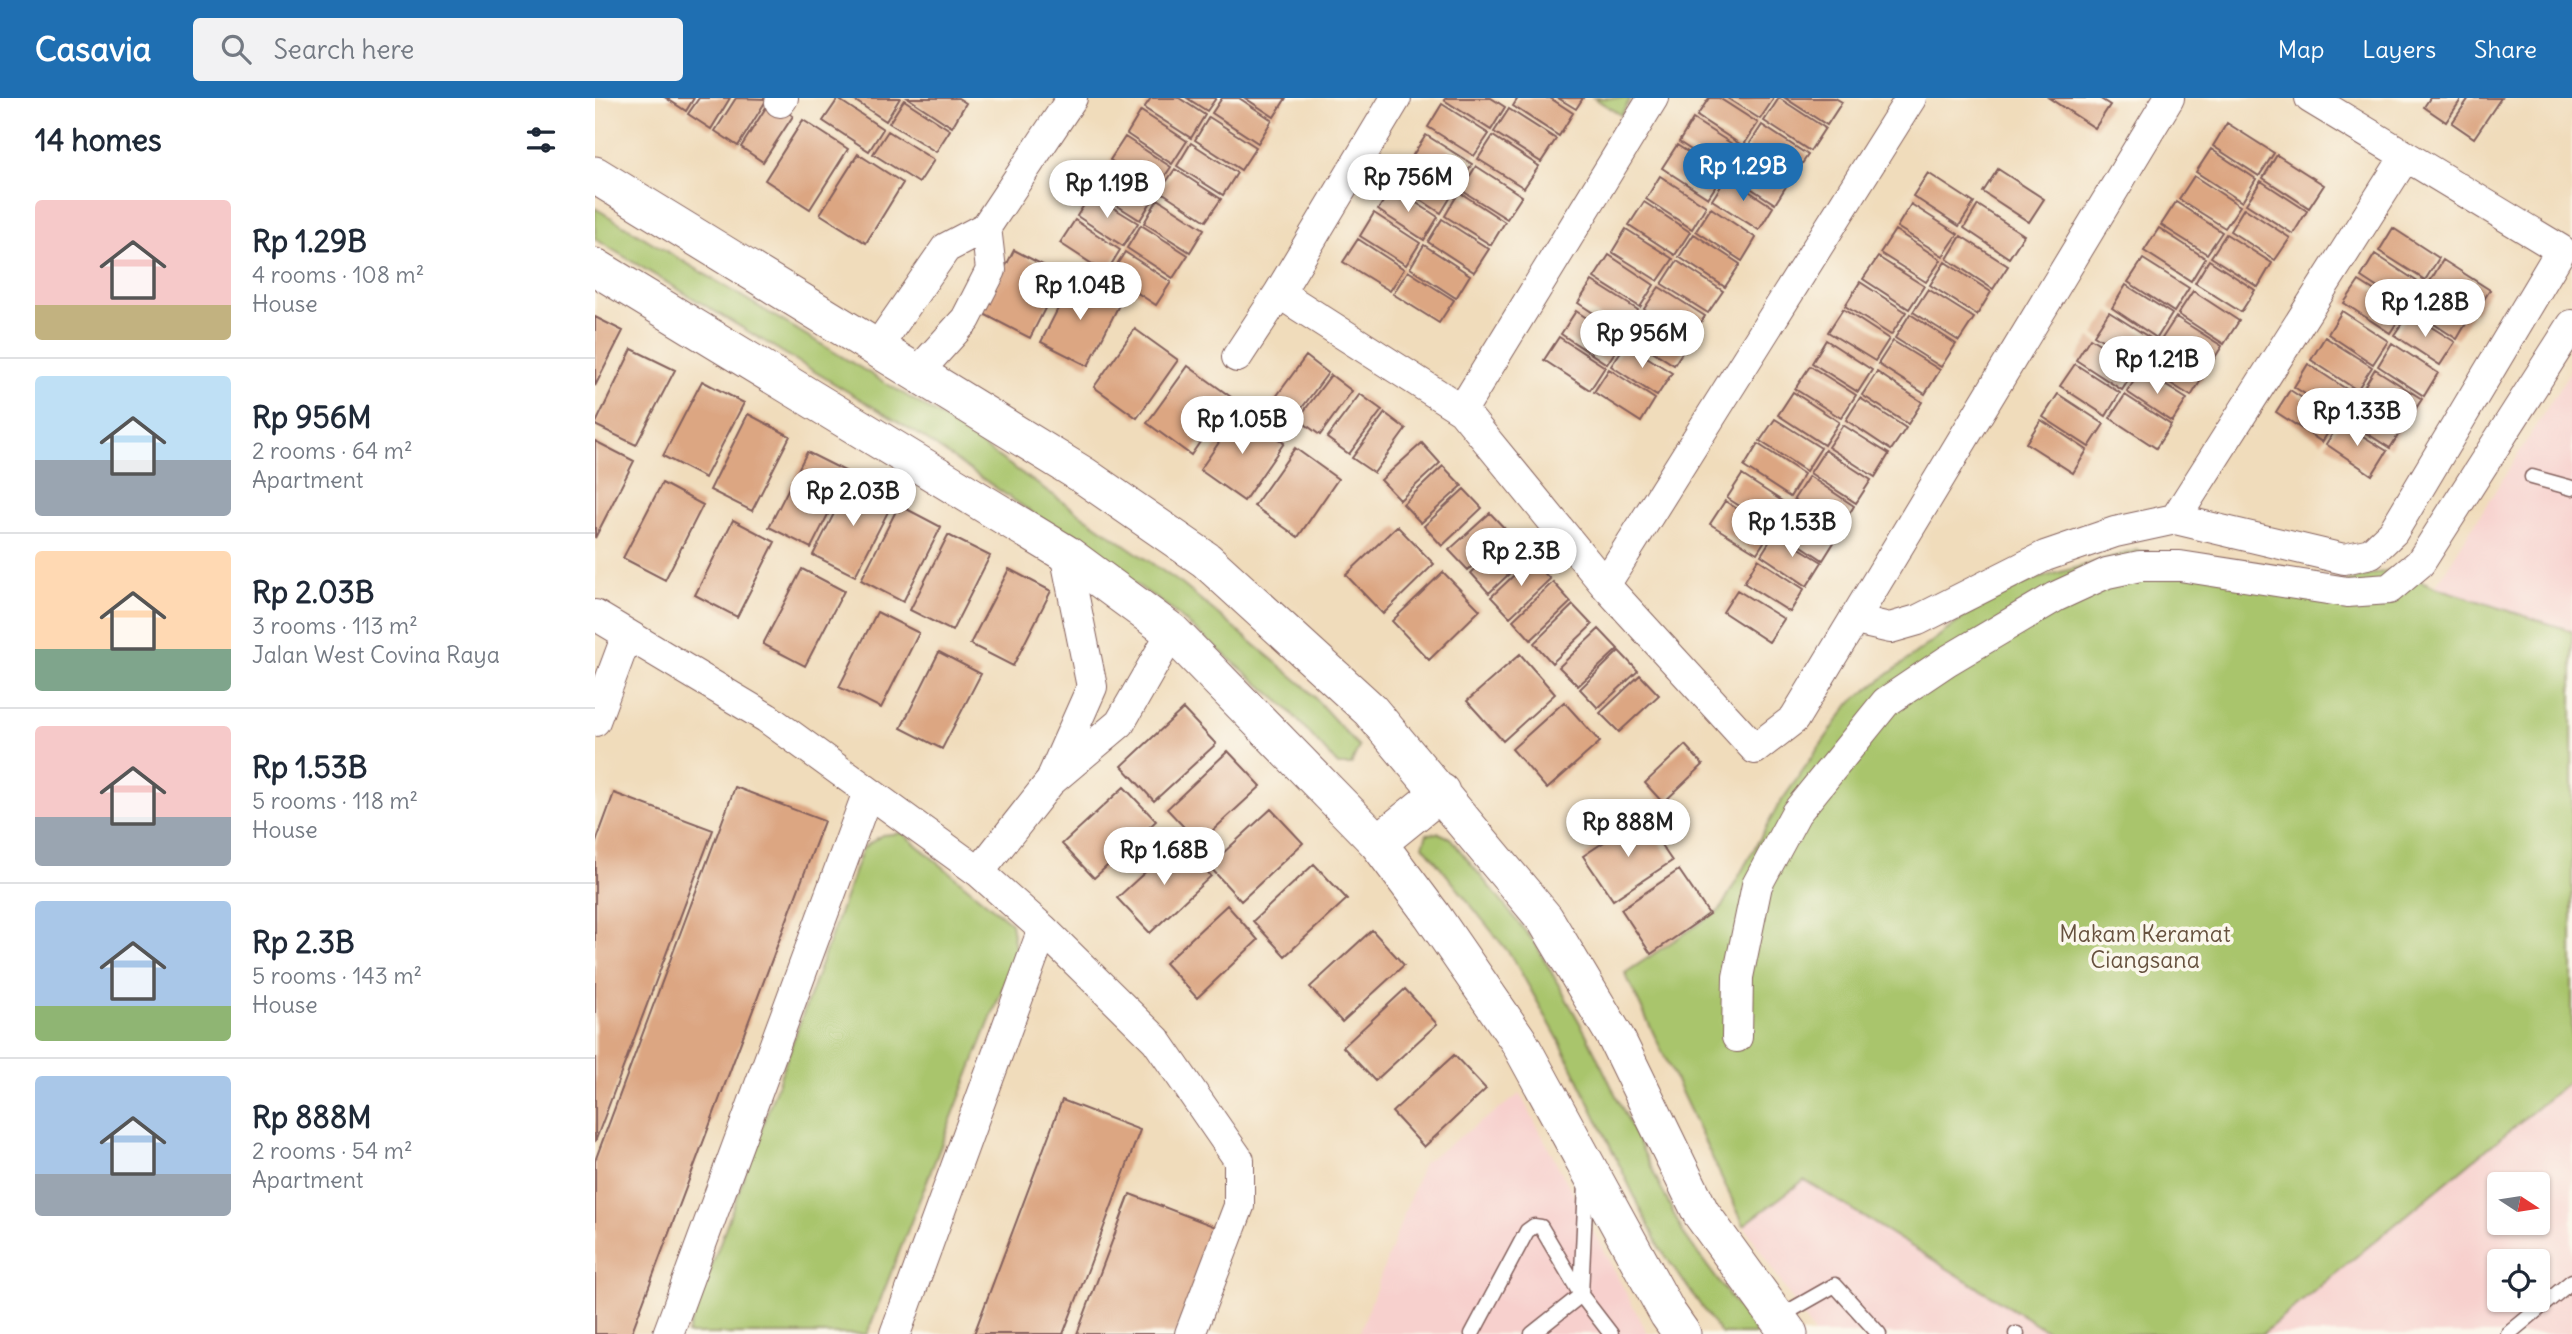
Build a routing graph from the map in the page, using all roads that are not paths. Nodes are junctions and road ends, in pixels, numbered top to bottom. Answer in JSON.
{"nodes":[{"id":1,"x":1072,"y":98,"type":"edge"},
{"id":2,"x":1396,"y":98,"type":"edge"},
{"id":3,"x":1653,"y":98,"type":"edge"},
{"id":4,"x":1911,"y":98,"type":"edge"},
{"id":5,"x":2169,"y":98,"type":"edge"},
{"id":6,"x":2310,"y":98,"type":"edge"},
{"id":7,"x":2405,"y":157,"type":"junction"},
{"id":8,"x":595,"y":175,"type":"edge"},
{"id":9,"x":986,"y":227,"type":"junction"},
{"id":10,"x":2566,"y":242,"type":"edge"},
{"id":11,"x":595,"y":267,"type":"edge"},
{"id":12,"x":1279,"y":293,"type":"junction"},
{"id":13,"x":2572,"y":325,"type":"edge"},
{"id":14,"x":876,"y":348,"type":"junction"},
{"id":15,"x":1237,"y":357,"type":"dead end"},
{"id":16,"x":919,"y":372,"type":"junction"},
{"id":17,"x":1462,"y":410,"type":"junction"},
{"id":18,"x":2532,"y":477,"type":"dead end"},
{"id":19,"x":2572,"y":488,"type":"edge"},
{"id":20,"x":2175,"y":519,"type":"junction"},
{"id":21,"x":1065,"y":553,"type":"junction"},
{"id":22,"x":1605,"y":585,"type":"junction"},
{"id":23,"x":595,"y":615,"type":"edge"},
{"id":24,"x":1855,"y":620,"type":"junction"},
{"id":25,"x":1172,"y":632,"type":"junction"},
{"id":26,"x":627,"y":635,"type":"junction"},
{"id":27,"x":595,"y":721,"type":"edge"},
{"id":28,"x":1050,"y":782,"type":"junction"},
{"id":29,"x":868,"y":792,"type":"junction"},
{"id":30,"x":1441,"y":792,"type":"junction"},
{"id":31,"x":1378,"y":843,"type":"junction"},
{"id":32,"x":979,"y":872,"type":"junction"},
{"id":33,"x":1043,"y":929,"type":"junction"},
{"id":34,"x":1737,"y":1037,"type":"dead end"},
{"id":35,"x":1587,"y":1161,"type":"junction"},
{"id":36,"x":2572,"y":1281,"type":"edge"},
{"id":37,"x":1581,"y":1294,"type":"junction"},
{"id":38,"x":1783,"y":1326,"type":"edge"},
{"id":39,"x":668,"y":1334,"type":"edge"},
{"id":40,"x":895,"y":1334,"type":"edge"},
{"id":41,"x":1191,"y":1334,"type":"edge"},
{"id":42,"x":1472,"y":1334,"type":"edge"},
{"id":43,"x":1532,"y":1334,"type":"edge"},
{"id":44,"x":1611,"y":1334,"type":"edge"},
{"id":45,"x":1682,"y":1334,"type":"edge"},
{"id":46,"x":1879,"y":1334,"type":"edge"},
{"id":47,"x":2508,"y":1334,"type":"edge"}],
"edges":[{"from":1,"to":9,"type":"street"},
{"from":2,"to":12,"type":"street"},
{"from":3,"to":17,"type":"street"},
{"from":4,"to":22,"type":"street"},
{"from":5,"to":24,"type":"street"},
{"from":6,"to":7,"type":"street"},
{"from":7,"to":10,"type":"street"},
{"from":7,"to":20,"type":"street"},
{"from":8,"to":14,"type":"street"},
{"from":9,"to":14,"type":"street"},
{"from":9,"to":16,"type":"street"},
{"from":10,"to":20,"type":"street"},
{"from":11,"to":21,"type":"street"},
{"from":12,"to":15,"type":"street"},
{"from":12,"to":17,"type":"street"},
{"from":13,"to":34,"type":"street"},
{"from":14,"to":16,"type":"street"},
{"from":16,"to":30,"type":"street"},
{"from":17,"to":22,"type":"street"},
{"from":18,"to":19,"type":"lane"},
{"from":20,"to":24,"type":"street"},
{"from":21,"to":25,"type":"street"},
{"from":21,"to":28,"type":"street"},
{"from":22,"to":24,"type":"street"},
{"from":23,"to":26,"type":"street"},
{"from":25,"to":28,"type":"street"},
{"from":25,"to":31,"type":"street"},
{"from":26,"to":27,"type":"street"},
{"from":26,"to":29,"type":"street"},
{"from":28,"to":32,"type":"street"},
{"from":29,"to":32,"type":"street"},
{"from":29,"to":39,"type":"street"},
{"from":30,"to":31,"type":"street"},
{"from":30,"to":38,"type":"street"},
{"from":31,"to":35,"type":"street"},
{"from":32,"to":33,"type":"street"},
{"from":33,"to":40,"type":"street"},
{"from":33,"to":41,"type":"street"},
{"from":35,"to":37,"type":"lane"},
{"from":35,"to":45,"type":"street"},
{"from":36,"to":47,"type":"lane"},
{"from":37,"to":42,"type":"lane"},
{"from":37,"to":43,"type":"lane"},
{"from":37,"to":44,"type":"lane"},
{"from":38,"to":46,"type":"lane"}]}
